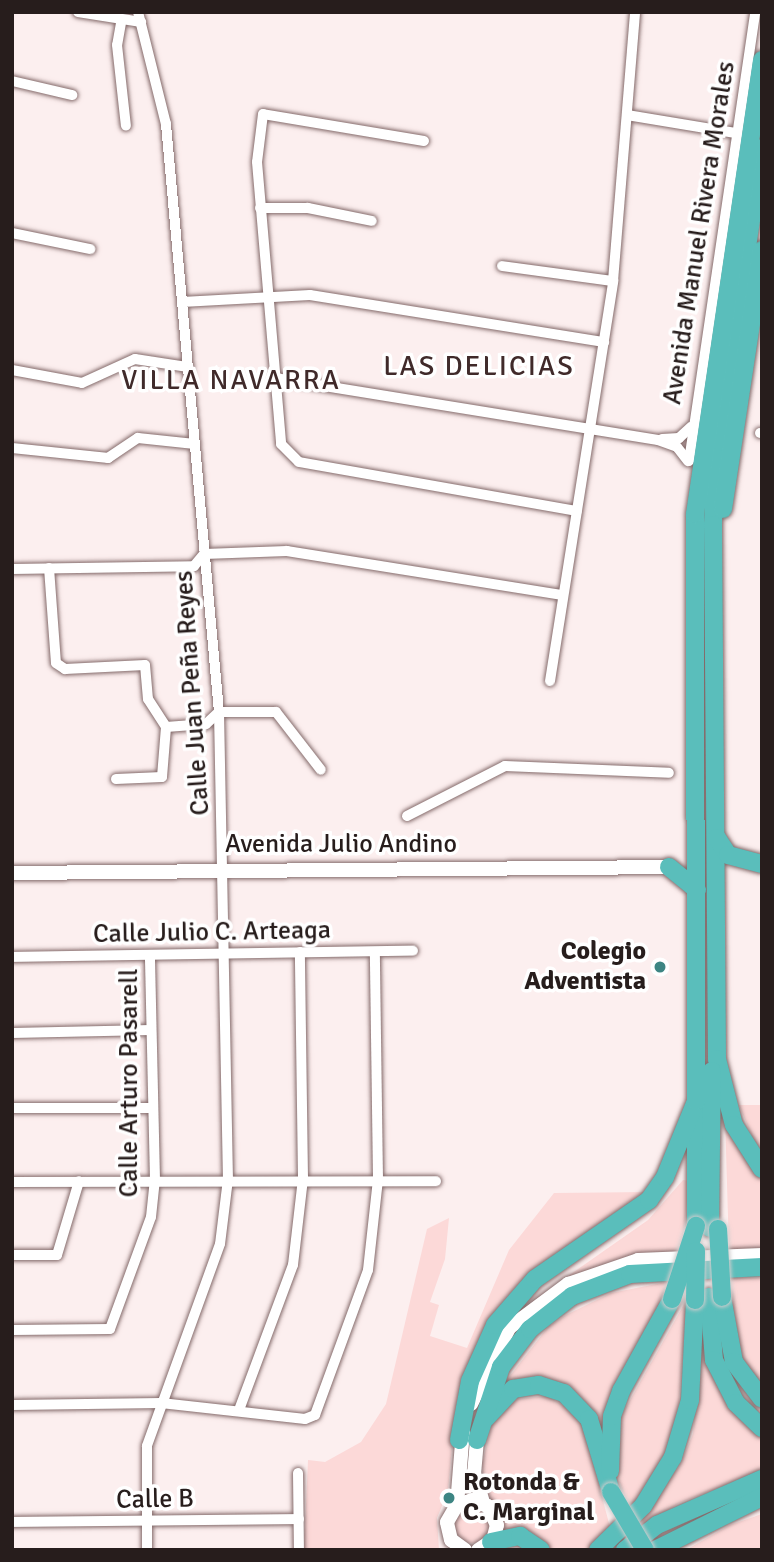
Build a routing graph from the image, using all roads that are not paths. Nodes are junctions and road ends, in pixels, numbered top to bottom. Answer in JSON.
{"nodes":[{"id":1,"x":78,"y":12,"type":"edge"},
{"id":2,"x":635,"y":12,"type":"edge"},
{"id":3,"x":755,"y":12,"type":"edge"},
{"id":4,"x":140,"y":17,"type":"edge"},
{"id":5,"x":121,"y":23,"type":"junction"},
{"id":6,"x":762,"y":60,"type":"edge"},
{"id":7,"x":12,"y":81,"type":"edge"},
{"id":8,"x":72,"y":96,"type":"dead end"},
{"id":9,"x":627,"y":115,"type":"junction"},
{"id":10,"x":125,"y":126,"type":"dead end"},
{"id":11,"x":736,"y":133,"type":"junction"},
{"id":12,"x":424,"y":141,"type":"dead end"},
{"id":13,"x":762,"y":148,"type":"edge"},
{"id":14,"x":260,"y":208,"type":"junction"},
{"id":15,"x":372,"y":220,"type":"dead end"},
{"id":16,"x":12,"y":233,"type":"edge"},
{"id":17,"x":90,"y":249,"type":"dead end"},
{"id":18,"x":762,"y":250,"type":"edge"},
{"id":19,"x":502,"y":267,"type":"dead end"},
{"id":20,"x":613,"y":281,"type":"junction"},
{"id":21,"x":267,"y":294,"type":"junction"},
{"id":22,"x":183,"y":302,"type":"junction"},
{"id":23,"x":731,"y":308,"type":"junction"},
{"id":24,"x":604,"y":342,"type":"junction"},
{"id":25,"x":188,"y":367,"type":"junction"},
{"id":26,"x":12,"y":370,"type":"edge"},
{"id":27,"x":275,"y":377,"type":"junction"},
{"id":28,"x":692,"y":426,"type":"junction"},
{"id":29,"x":591,"y":427,"type":"junction"},
{"id":30,"x":658,"y":440,"type":"junction"},
{"id":31,"x":195,"y":444,"type":"junction"},
{"id":32,"x":12,"y":448,"type":"edge"},
{"id":33,"x":689,"y":461,"type":"junction"},
{"id":34,"x":577,"y":512,"type":"junction"},
{"id":35,"x":204,"y":554,"type":"junction"},
{"id":36,"x":49,"y":568,"type":"junction"},
{"id":37,"x":12,"y":569,"type":"edge"},
{"id":38,"x":713,"y":582,"type":"junction"},
{"id":39,"x":563,"y":595,"type":"junction"},
{"id":40,"x":692,"y":636,"type":"junction"},
{"id":41,"x":550,"y":681,"type":"dead end"},
{"id":42,"x":219,"y":712,"type":"junction"},
{"id":43,"x":166,"y":727,"type":"junction"},
{"id":44,"x":321,"y":770,"type":"dead end"},
{"id":45,"x":669,"y":773,"type":"dead end"},
{"id":46,"x":116,"y":779,"type":"dead end"},
{"id":47,"x":407,"y":816,"type":"dead end"},
{"id":48,"x":716,"y":837,"type":"junction"},
{"id":49,"x":696,"y":844,"type":"junction"},
{"id":50,"x":762,"y":864,"type":"edge"},
{"id":51,"x":669,"y":867,"type":"junction"},
{"id":52,"x":225,"y":870,"type":"junction"},
{"id":53,"x":12,"y":873,"type":"edge"},
{"id":54,"x":717,"y":886,"type":"junction"},
{"id":55,"x":697,"y":890,"type":"junction"},
{"id":56,"x":717,"y":910,"type":"junction"},
{"id":57,"x":375,"y":951,"type":"junction"},
{"id":58,"x":413,"y":951,"type":"dead end"},
{"id":59,"x":225,"y":953,"type":"junction"},
{"id":60,"x":300,"y":953,"type":"junction"},
{"id":61,"x":150,"y":955,"type":"junction"},
{"id":62,"x":12,"y":957,"type":"edge"},
{"id":63,"x":151,"y":1030,"type":"junction"},
{"id":64,"x":12,"y":1033,"type":"edge"},
{"id":65,"x":704,"y":1101,"type":"junction"},
{"id":66,"x":12,"y":1108,"type":"edge"},
{"id":67,"x":153,"y":1108,"type":"junction"},
{"id":68,"x":762,"y":1169,"type":"edge"},
{"id":69,"x":303,"y":1178,"type":"junction"},
{"id":70,"x":228,"y":1179,"type":"junction"},
{"id":71,"x":378,"y":1179,"type":"junction"},
{"id":72,"x":79,"y":1181,"type":"junction"},
{"id":73,"x":155,"y":1181,"type":"junction"},
{"id":74,"x":436,"y":1181,"type":"dead end"},
{"id":75,"x":12,"y":1182,"type":"edge"},
{"id":76,"x":708,"y":1228,"type":"junction"},
{"id":77,"x":12,"y":1255,"type":"edge"},
{"id":78,"x":725,"y":1256,"type":"joint"},
{"id":79,"x":762,"y":1257,"type":"edge"},
{"id":80,"x":762,"y":1267,"type":"edge"},
{"id":81,"x":709,"y":1298,"type":"junction"},
{"id":82,"x":12,"y":1330,"type":"edge"},
{"id":83,"x":762,"y":1399,"type":"edge"},
{"id":84,"x":161,"y":1403,"type":"junction"},
{"id":85,"x":12,"y":1405,"type":"edge"},
{"id":86,"x":239,"y":1410,"type":"junction"},
{"id":87,"x":762,"y":1428,"type":"edge"},
{"id":88,"x":468,"y":1440,"type":"junction"},
{"id":89,"x":298,"y":1473,"type":"dead end"},
{"id":90,"x":762,"y":1479,"type":"edge"},
{"id":91,"x":611,"y":1492,"type":"junction"},
{"id":92,"x":762,"y":1497,"type":"edge"},
{"id":93,"x":483,"y":1503,"type":"junction"},
{"id":94,"x":457,"y":1505,"type":"junction"},
{"id":95,"x":299,"y":1519,"type":"junction"},
{"id":96,"x":146,"y":1521,"type":"junction"},
{"id":97,"x":12,"y":1522,"type":"edge"},
{"id":98,"x":449,"y":1544,"type":"edge"},
{"id":99,"x":485,"y":1546,"type":"edge"},
{"id":100,"x":146,"y":1550,"type":"edge"},
{"id":101,"x":299,"y":1550,"type":"edge"},
{"id":102,"x":466,"y":1550,"type":"edge"},
{"id":103,"x":541,"y":1550,"type":"edge"},
{"id":104,"x":598,"y":1550,"type":"edge"},
{"id":105,"x":625,"y":1550,"type":"edge"},
{"id":106,"x":645,"y":1550,"type":"edge"},
{"id":107,"x":655,"y":1550,"type":"edge"}],
"edges":[{"from":1,"to":5,"type":"street"},
{"from":2,"to":9,"type":"street"},
{"from":3,"to":11,"type":"street","name":"Avenida Manuel Rivera Morales"},
{"from":4,"to":5,"type":"street"},
{"from":4,"to":22,"type":"street","name":"Calle Juan Peña Reyes"},
{"from":5,"to":10,"type":"street"},
{"from":6,"to":23,"type":"highway"},
{"from":7,"to":8,"type":"street"},
{"from":9,"to":11,"type":"street"},
{"from":9,"to":20,"type":"street"},
{"from":11,"to":28,"type":"street","name":"Avenida Manuel Rivera Morales"},
{"from":12,"to":14,"type":"street"},
{"from":13,"to":23,"type":"highway"},
{"from":14,"to":15,"type":"street"},
{"from":14,"to":21,"type":"street"},
{"from":16,"to":17,"type":"street"},
{"from":18,"to":38,"type":"highway"},
{"from":19,"to":20,"type":"street"},
{"from":20,"to":24,"type":"street"},
{"from":21,"to":22,"type":"street"},
{"from":21,"to":24,"type":"street"},
{"from":21,"to":27,"type":"street"},
{"from":22,"to":25,"type":"street","name":"Calle Juan Peña Reyes"},
{"from":23,"to":38,"type":"highway"},
{"from":23,"to":40,"type":"highway"},
{"from":24,"to":29,"type":"street"},
{"from":25,"to":26,"type":"street"},
{"from":25,"to":31,"type":"street","name":"Calle Juan Peña Reyes"},
{"from":27,"to":29,"type":"street"},
{"from":27,"to":34,"type":"street"},
{"from":28,"to":30,"type":"street"},
{"from":28,"to":33,"type":"street","name":"Avenida Manuel Rivera Morales"},
{"from":29,"to":30,"type":"street"},
{"from":29,"to":34,"type":"street"},
{"from":30,"to":33,"type":"street"},
{"from":31,"to":32,"type":"street"},
{"from":31,"to":35,"type":"street","name":"Calle Juan Peña Reyes"},
{"from":33,"to":40,"type":"highway"},
{"from":34,"to":39,"type":"street"},
{"from":35,"to":36,"type":"street"},
{"from":35,"to":39,"type":"street"},
{"from":35,"to":42,"type":"street","name":"Calle Juan Peña Reyes"},
{"from":36,"to":37,"type":"street"},
{"from":36,"to":43,"type":"street"},
{"from":38,"to":48,"type":"highway"},
{"from":39,"to":41,"type":"street"},
{"from":40,"to":49,"type":"highway"},
{"from":42,"to":43,"type":"street"},
{"from":42,"to":44,"type":"street"},
{"from":42,"to":52,"type":"street","name":"Calle Juan Peña Reyes"},
{"from":43,"to":46,"type":"street"},
{"from":45,"to":47,"type":"street"},
{"from":48,"to":50,"type":"highway"},
{"from":48,"to":54,"type":"highway"},
{"from":49,"to":51,"type":"highway"},
{"from":49,"to":55,"type":"highway"},
{"from":50,"to":54,"type":"highway"},
{"from":51,"to":52,"type":"street","name":"Avenida Julio Andino"},
{"from":51,"to":55,"type":"highway"},
{"from":52,"to":53,"type":"street","name":"Avenida Julio Andino"},
{"from":52,"to":59,"type":"street","name":"Calle Juan Peña Reyes"},
{"from":54,"to":56,"type":"highway"},
{"from":55,"to":65,"type":"highway"},
{"from":56,"to":65,"type":"highway"},
{"from":56,"to":68,"type":"highway"},
{"from":57,"to":58,"type":"street","name":"Calle Julio C. Arteaga"},
{"from":57,"to":60,"type":"street","name":"Calle Julio C. Arteaga"},
{"from":57,"to":71,"type":"street"},
{"from":59,"to":60,"type":"street","name":"Calle Julio C. Arteaga"},
{"from":59,"to":61,"type":"street","name":"Calle Julio C. Arteaga"},
{"from":59,"to":70,"type":"street","name":"Calle Juan Peña Reyes"},
{"from":60,"to":69,"type":"street"},
{"from":61,"to":62,"type":"street","name":"Calle Julio C. Arteaga"},
{"from":61,"to":63,"type":"street","name":"Calle Arturo Pasarell"},
{"from":63,"to":64,"type":"street"},
{"from":63,"to":67,"type":"street","name":"Calle Arturo Pasarell"},
{"from":65,"to":76,"type":"highway"},
{"from":65,"to":88,"type":"highway"},
{"from":66,"to":67,"type":"street"},
{"from":67,"to":73,"type":"street","name":"Calle Arturo Pasarell"},
{"from":69,"to":70,"type":"street"},
{"from":69,"to":71,"type":"street"},
{"from":69,"to":86,"type":"street"},
{"from":70,"to":73,"type":"street"},
{"from":70,"to":84,"type":"street","name":"Calle Juan Peña Reyes"},
{"from":71,"to":74,"type":"street"},
{"from":71,"to":86,"type":"street"},
{"from":72,"to":73,"type":"street"},
{"from":72,"to":75,"type":"street"},
{"from":72,"to":77,"type":"street"},
{"from":73,"to":82,"type":"street","name":"Calle Arturo Pasarell"},
{"from":76,"to":81,"type":"highway","bridge":true},
{"from":76,"to":81,"type":"highway","bridge":true},
{"from":76,"to":91,"type":"highway","bridge":true},
{"from":78,"to":79,"type":"highway"},
{"from":78,"to":88,"type":"street"},
{"from":80,"to":88,"type":"highway"},
{"from":81,"to":83,"type":"highway"},
{"from":81,"to":87,"type":"highway"},
{"from":81,"to":104,"type":"highway"},
{"from":84,"to":85,"type":"street"},
{"from":84,"to":86,"type":"street"},
{"from":84,"to":96,"type":"street","name":"Calle Juan Peña Reyes"},
{"from":88,"to":91,"type":"highway"},
{"from":88,"to":93,"type":"street"},
{"from":88,"to":94,"type":"street"},
{"from":89,"to":95,"type":"street"},
{"from":90,"to":105,"type":"highway"},
{"from":91,"to":106,"type":"highway","bridge":true},
{"from":92,"to":107,"type":"highway"},
{"from":93,"to":94,"type":"street"},
{"from":93,"to":99,"type":"street"},
{"from":94,"to":98,"type":"street"},
{"from":95,"to":96,"type":"street","name":"Calle B"},
{"from":95,"to":101,"type":"street"},
{"from":96,"to":97,"type":"street","name":"Calle B"},
{"from":96,"to":100,"type":"street","name":"Calle Juan Peña Reyes"},
{"from":98,"to":102,"type":"street"},
{"from":99,"to":103,"type":"highway"}]}
